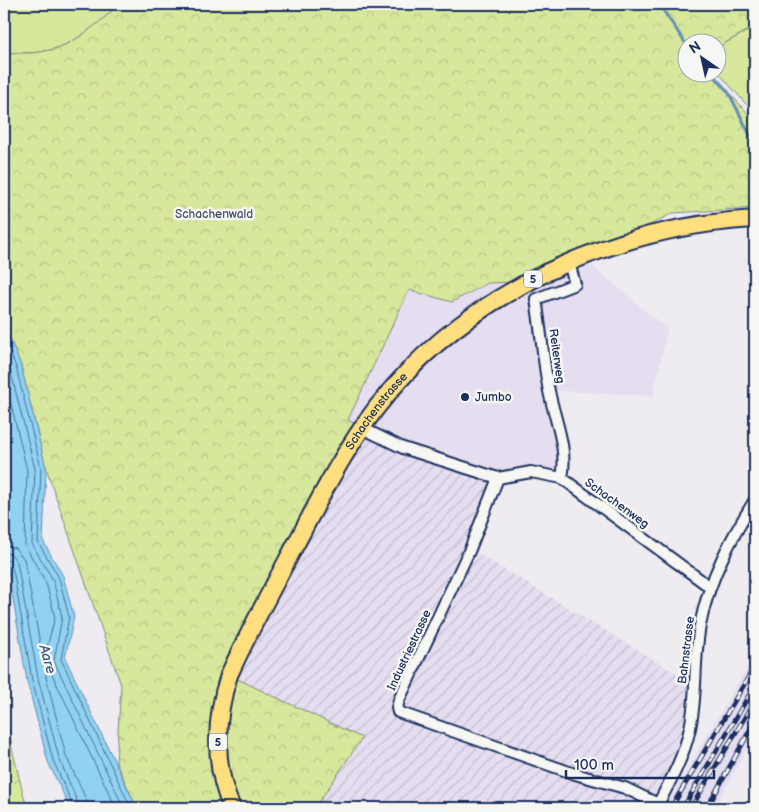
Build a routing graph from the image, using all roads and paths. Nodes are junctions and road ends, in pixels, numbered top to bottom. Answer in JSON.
{"nodes":[{"id":1,"x":755,"y":219,"type":"edge"},
{"id":2,"x":569,"y":262,"type":"junction"},
{"id":3,"x":362,"y":428,"type":"junction"},
{"id":4,"x":498,"y":478,"type":"junction"},
{"id":5,"x":562,"y":478,"type":"junction"},
{"id":6,"x":755,"y":500,"type":"edge"},
{"id":7,"x":710,"y":587,"type":"junction"},
{"id":8,"x":657,"y":806,"type":"edge"},
{"id":9,"x":232,"y":808,"type":"edge"}],
"edges":[{"from":1,"to":2,"type":"main road","name":"Schachenstrasse","number":"5"},
{"from":2,"to":3,"type":"main road","name":"Schachenstrasse","number":"5"},
{"from":2,"to":5,"type":"street","name":"Reiterweg"},
{"from":3,"to":4,"type":"street"},
{"from":3,"to":9,"type":"main road","name":"Schachenstrasse","number":"5"},
{"from":4,"to":5,"type":"street","name":"Schachenweg"},
{"from":4,"to":8,"type":"street","name":"Industriestrasse"},
{"from":5,"to":7,"type":"street","name":"Schachenweg"},
{"from":6,"to":7,"type":"street","name":"Bahnstrasse"},
{"from":7,"to":8,"type":"street","name":"Bahnstrasse"}]}
